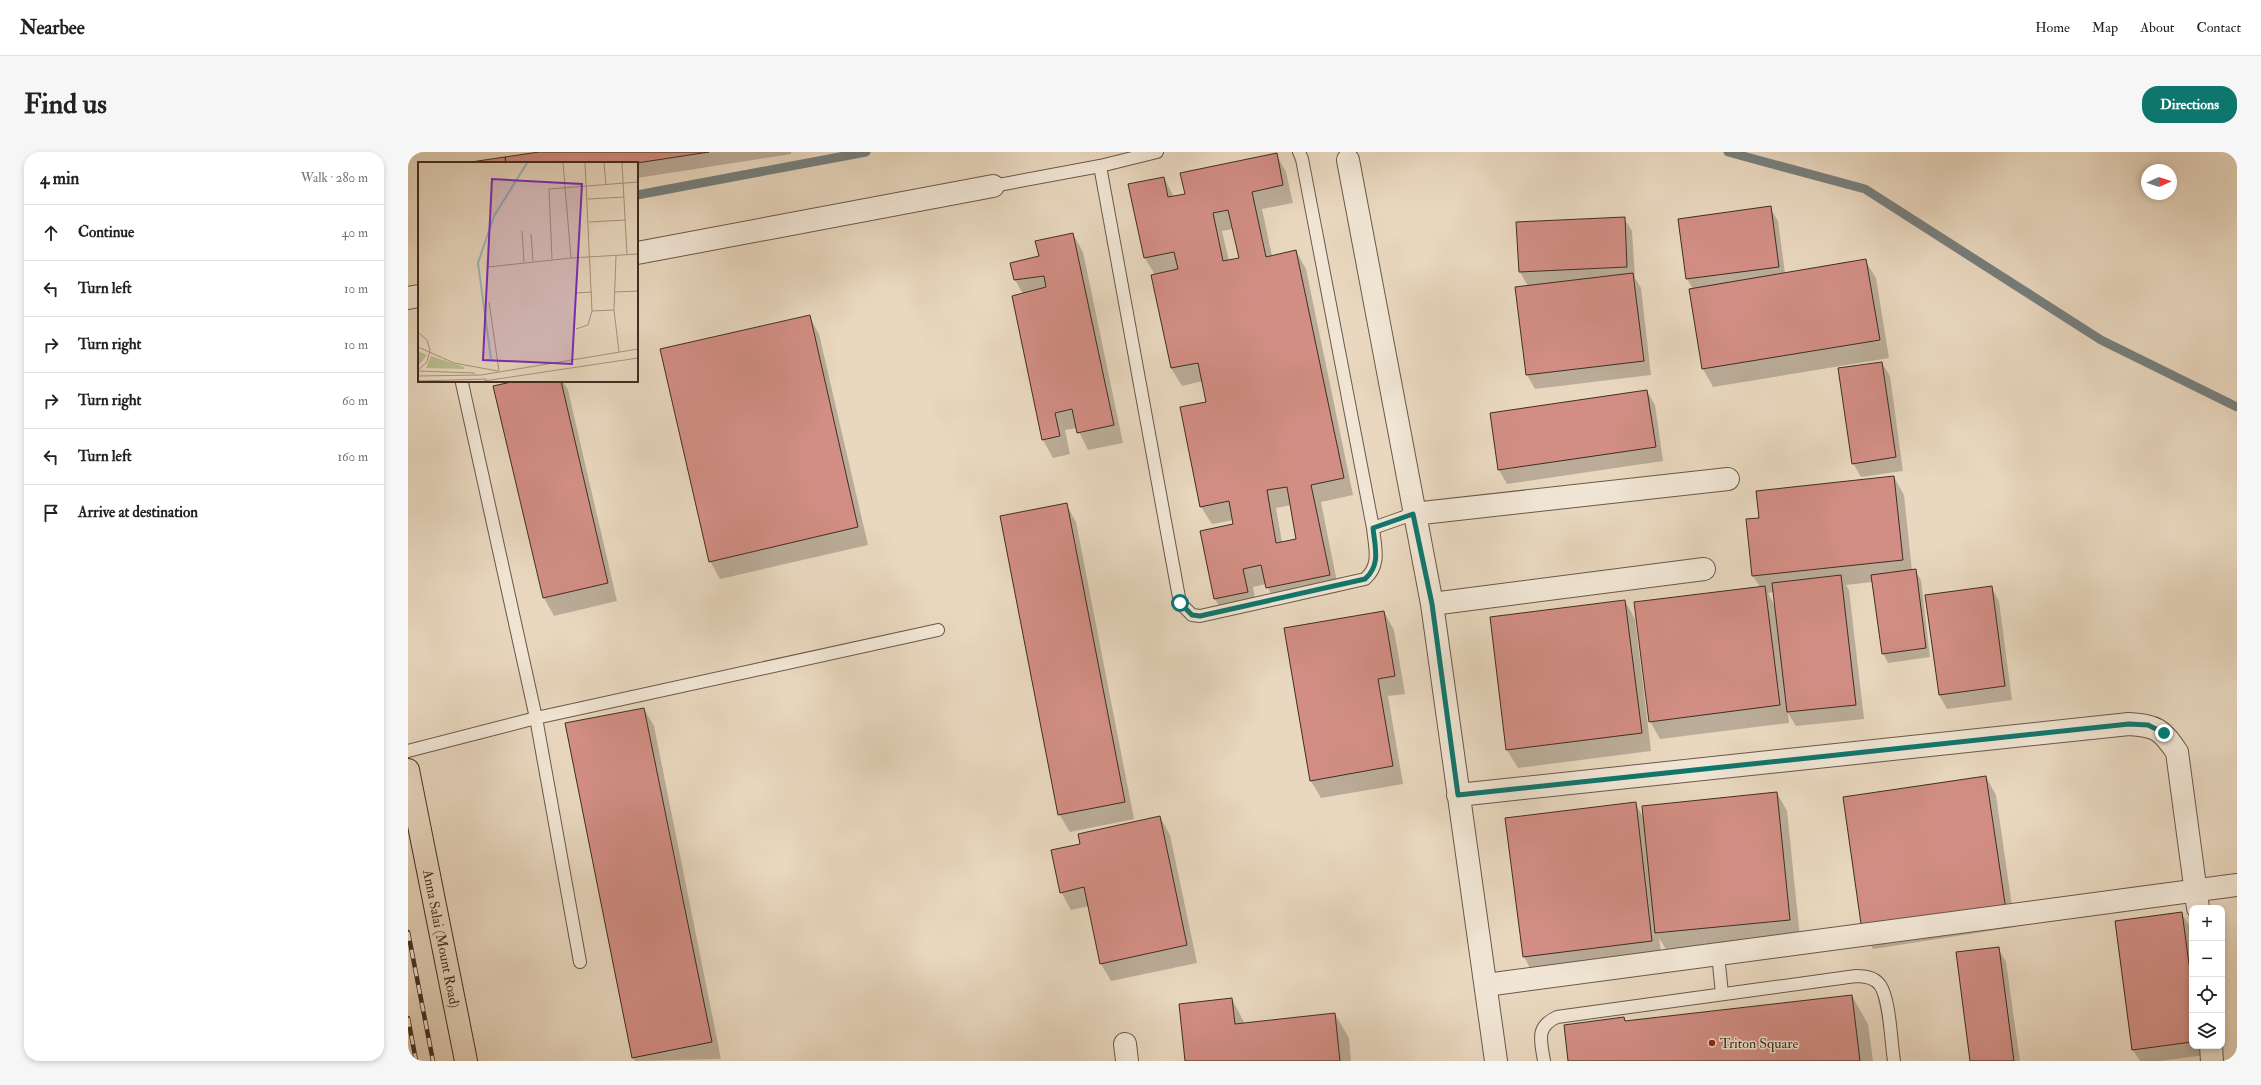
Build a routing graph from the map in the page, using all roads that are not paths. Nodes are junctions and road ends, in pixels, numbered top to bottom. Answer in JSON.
{"nodes":[{"id":1,"x":1157,"y":152,"type":"edge"},
{"id":2,"x":1298,"y":152,"type":"edge"},
{"id":3,"x":1348,"y":160,"type":"dead end"},
{"id":4,"x":1100,"y":166,"type":"junction"},
{"id":5,"x":993,"y":186,"type":"joint"},
{"id":6,"x":638,"y":253,"type":"edge"},
{"id":7,"x":418,"y":296,"type":"edge"},
{"id":8,"x":408,"y":298,"type":"edge"},
{"id":9,"x":462,"y":383,"type":"dead end"},
{"id":10,"x":1728,"y":479,"type":"dead end"},
{"id":11,"x":1413,"y":514,"type":"junction"},
{"id":12,"x":1373,"y":528,"type":"junction"},
{"id":13,"x":1704,"y":569,"type":"dead end"},
{"id":14,"x":1432,"y":604,"type":"junction"},
{"id":15,"x":938,"y":630,"type":"dead end"},
{"id":16,"x":536,"y":718,"type":"junction"},
{"id":17,"x":408,"y":751,"type":"edge"},
{"id":18,"x":408,"y":770,"type":"edge"},
{"id":19,"x":1458,"y":795,"type":"junction"},
{"id":20,"x":2237,"y":885,"type":"edge"},
{"id":21,"x":2197,"y":900,"type":"edge"},
{"id":22,"x":1718,"y":954,"type":"junction"},
{"id":23,"x":580,"y":962,"type":"dead end"},
{"id":24,"x":1486,"y":985,"type":"junction"},
{"id":25,"x":1722,"y":994,"type":"junction"},
{"id":26,"x":2211,"y":1049,"type":"edge"},
{"id":27,"x":466,"y":1061,"type":"edge"},
{"id":28,"x":1496,"y":1061,"type":"edge"},
{"id":29,"x":1544,"y":1061,"type":"edge"},
{"id":30,"x":1894,"y":1061,"type":"edge"},
{"id":31,"x":2212,"y":1061,"type":"edge"}],
"edges":[{"from":1,"to":4,"type":"lane"},
{"from":2,"to":12,"type":"lane"},
{"from":3,"to":11,"type":"street"},
{"from":4,"to":5,"type":"lane"},
{"from":4,"to":12,"type":"lane"},
{"from":5,"to":6,"type":"street"},
{"from":7,"to":8,"type":"street"},
{"from":9,"to":16,"type":"lane"},
{"from":10,"to":11,"type":"street"},
{"from":11,"to":12,"type":"lane"},
{"from":11,"to":14,"type":"street"},
{"from":13,"to":14,"type":"street"},
{"from":14,"to":19,"type":"street"},
{"from":15,"to":16,"type":"lane"},
{"from":16,"to":17,"type":"lane"},
{"from":16,"to":23,"type":"lane"},
{"from":18,"to":27,"type":"main road","name":"Anna Salai (Mount Road)"},
{"from":19,"to":21,"type":"street"},
{"from":19,"to":24,"type":"street"},
{"from":20,"to":21,"type":"street"},
{"from":21,"to":22,"type":"street"},
{"from":22,"to":24,"type":"street"},
{"from":22,"to":25,"type":"lane"},
{"from":24,"to":28,"type":"street"},
{"from":25,"to":29,"type":"lane"},
{"from":25,"to":30,"type":"lane"},
{"from":26,"to":31,"type":"street"}]}
